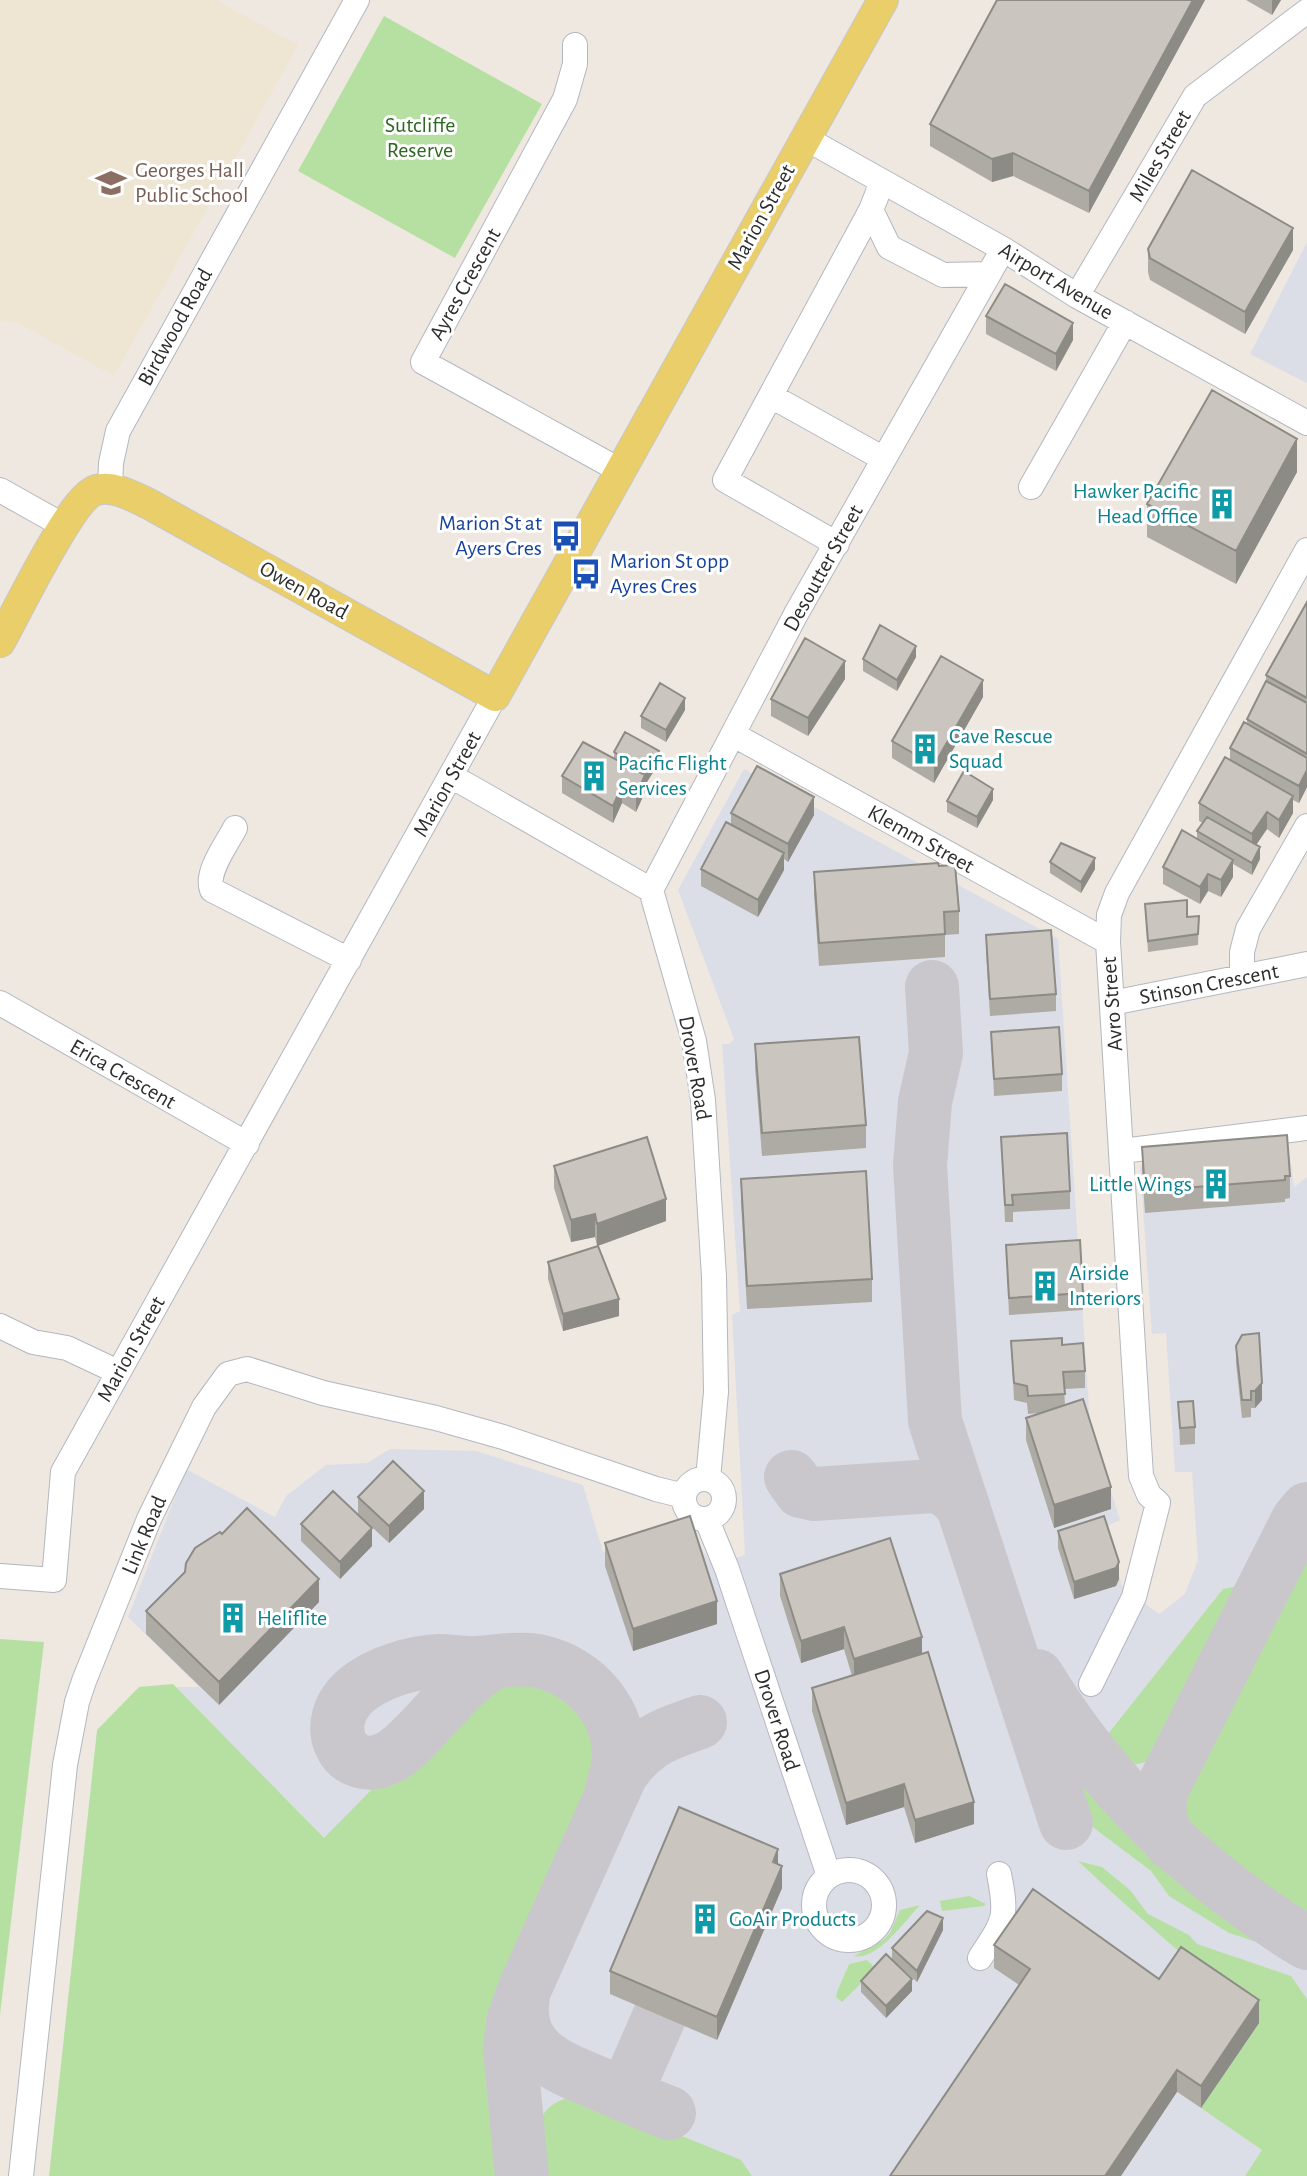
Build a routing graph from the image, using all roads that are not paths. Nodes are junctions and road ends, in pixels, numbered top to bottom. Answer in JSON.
{"nodes":[{"id":1,"x":357,"y":0,"type":"edge"},
{"id":2,"x":883,"y":0,"type":"edge"},
{"id":3,"x":1307,"y":11,"type":"edge"},
{"id":4,"x":575,"y":45,"type":"dead end"},
{"id":5,"x":805,"y":138,"type":"junction"},
{"id":6,"x":882,"y":182,"type":"junction"},
{"id":7,"x":871,"y":210,"type":"junction"},
{"id":8,"x":1003,"y":249,"type":"junction"},
{"id":9,"x":989,"y":274,"type":"junction"},
{"id":10,"x":1077,"y":296,"type":"junction"},
{"id":11,"x":1125,"y":322,"type":"junction"},
{"id":12,"x":771,"y":396,"type":"junction"},
{"id":13,"x":1307,"y":423,"type":"edge"},
{"id":14,"x":884,"y":459,"type":"junction"},
{"id":15,"x":621,"y":471,"type":"junction"},
{"id":16,"x":1031,"y":487,"type":"dead end"},
{"id":17,"x":110,"y":489,"type":"junction"},
{"id":18,"x":0,"y":490,"type":"edge"},
{"id":19,"x":64,"y":526,"type":"junction"},
{"id":20,"x":837,"y":544,"type":"junction"},
{"id":21,"x":1307,"y":550,"type":"edge"},
{"id":22,"x":0,"y":642,"type":"edge"},
{"id":23,"x":495,"y":696,"type":"junction"},
{"id":24,"x":734,"y":735,"type":"junction"},
{"id":25,"x":451,"y":776,"type":"junction"},
{"id":26,"x":1307,"y":826,"type":"edge"},
{"id":27,"x":235,"y":828,"type":"dead end"},
{"id":28,"x":651,"y":890,"type":"junction"},
{"id":29,"x":1108,"y":942,"type":"junction"},
{"id":30,"x":1307,"y":945,"type":"edge"},
{"id":31,"x":349,"y":960,"type":"junction"},
{"id":32,"x":1307,"y":962,"type":"edge"},
{"id":33,"x":1242,"y":977,"type":"junction"},
{"id":34,"x":0,"y":1003,"type":"edge"},
{"id":35,"x":1112,"y":1003,"type":"junction"},
{"id":36,"x":1307,"y":1128,"type":"edge"},
{"id":37,"x":247,"y":1144,"type":"junction"},
{"id":38,"x":1122,"y":1151,"type":"junction"},
{"id":39,"x":0,"y":1326,"type":"edge"},
{"id":40,"x":118,"y":1372,"type":"junction"},
{"id":41,"x":708,"y":1479,"type":"junction"},
{"id":42,"x":684,"y":1496,"type":"junction"},
{"id":43,"x":707,"y":1520,"type":"junction"},
{"id":44,"x":0,"y":1576,"type":"edge"},
{"id":45,"x":1091,"y":1684,"type":"dead end"},
{"id":46,"x":999,"y":1874,"type":"dead end"},
{"id":47,"x":829,"y":1876,"type":"dead end"},
{"id":48,"x":980,"y":1958,"type":"dead end"},
{"id":49,"x":21,"y":2176,"type":"edge"}],
"edges":[{"from":1,"to":17,"type":"street","name":"Birdwood Road"},
{"from":2,"to":5,"type":"main road","name":"Marion Street"},
{"from":3,"to":10,"type":"street","name":"Miles Street"},
{"from":4,"to":15,"type":"street","name":"Ayres Crescent"},
{"from":5,"to":6,"type":"street","name":"Airport Avenue"},
{"from":5,"to":15,"type":"main road","name":"Marion Street"},
{"from":6,"to":7,"type":"street"},
{"from":6,"to":8,"type":"street","name":"Airport Avenue"},
{"from":7,"to":9,"type":"street"},
{"from":7,"to":12,"type":"street"},
{"from":8,"to":9,"type":"street","name":"Desoutter Street"},
{"from":8,"to":10,"type":"street","name":"Airport Avenue"},
{"from":9,"to":14,"type":"street","name":"Desoutter Street"},
{"from":10,"to":11,"type":"street","name":"Airport Avenue"},
{"from":11,"to":13,"type":"street","name":"Airport Avenue"},
{"from":11,"to":16,"type":"street"},
{"from":12,"to":14,"type":"street"},
{"from":12,"to":20,"type":"street"},
{"from":14,"to":20,"type":"street","name":"Desoutter Street"},
{"from":15,"to":23,"type":"main road","name":"Marion Street"},
{"from":17,"to":19,"type":"main road"},
{"from":17,"to":23,"type":"main road","name":"Owen Road"},
{"from":18,"to":19,"type":"street"},
{"from":19,"to":22,"type":"main road"},
{"from":20,"to":24,"type":"street","name":"Desoutter Street"},
{"from":21,"to":29,"type":"street","name":"Avro Street"},
{"from":23,"to":25,"type":"street","name":"Marion Street"},
{"from":24,"to":28,"type":"street","name":"Desoutter Street"},
{"from":24,"to":29,"type":"street","name":"Klemm Street"},
{"from":25,"to":28,"type":"street"},
{"from":25,"to":31,"type":"street","name":"Marion Street"},
{"from":26,"to":33,"type":"street"},
{"from":27,"to":31,"type":"street"},
{"from":28,"to":41,"type":"street","name":"Drover Road"},
{"from":29,"to":35,"type":"street","name":"Avro Street"},
{"from":30,"to":32,"type":"street"},
{"from":31,"to":37,"type":"street","name":"Marion Street"},
{"from":32,"to":33,"type":"street","name":"Stinson Crescent"},
{"from":33,"to":35,"type":"street","name":"Stinson Crescent"},
{"from":34,"to":37,"type":"street","name":"Erica Crescent"},
{"from":35,"to":38,"type":"street","name":"Avro Street"},
{"from":36,"to":38,"type":"street"},
{"from":37,"to":40,"type":"street","name":"Marion Street"},
{"from":38,"to":45,"type":"street","name":"Avro Street"},
{"from":39,"to":40,"type":"street"},
{"from":40,"to":44,"type":"street","name":"Marion Street"},
{"from":41,"to":42,"type":"street"},
{"from":41,"to":43,"type":"street"},
{"from":42,"to":43,"type":"street"},
{"from":42,"to":49,"type":"street","name":"Link Road"},
{"from":43,"to":47,"type":"street","name":"Drover Road"},
{"from":46,"to":48,"type":"street"}]}
